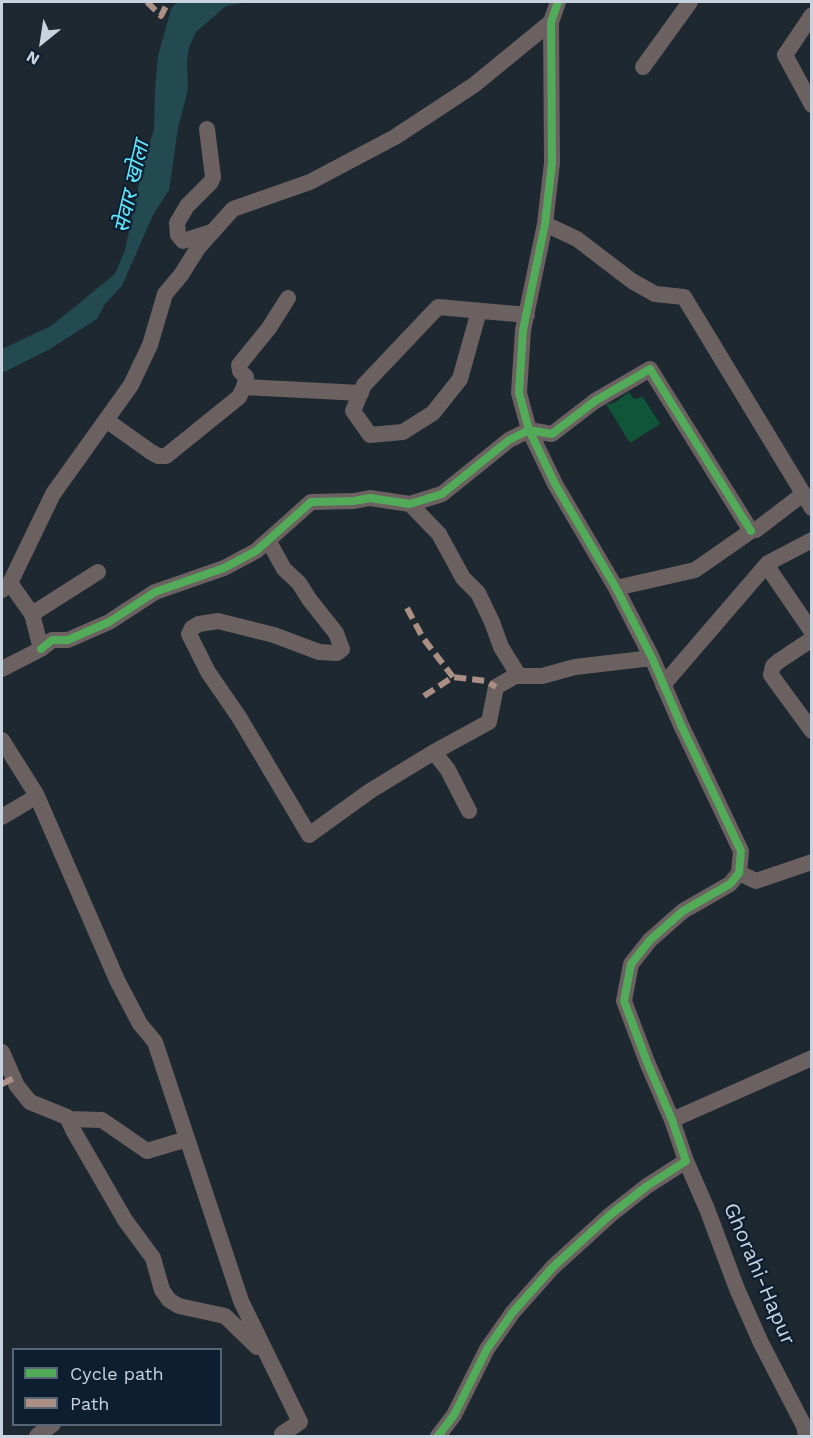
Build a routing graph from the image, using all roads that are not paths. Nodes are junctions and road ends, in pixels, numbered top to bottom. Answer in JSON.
{"nodes":[{"id":1,"x":558,"y":2,"type":"edge"},
{"id":2,"x":690,"y":2,"type":"edge"},
{"id":3,"x":812,"y":15,"type":"edge"},
{"id":4,"x":551,"y":22,"type":"junction"},
{"id":5,"x":643,"y":67,"type":"dead end"},
{"id":6,"x":812,"y":105,"type":"edge"},
{"id":7,"x":207,"y":129,"type":"dead end"},
{"id":8,"x":545,"y":224,"type":"junction"},
{"id":9,"x":212,"y":232,"type":"junction"},
{"id":10,"x":288,"y":298,"type":"dead end"},
{"id":11,"x":479,"y":311,"type":"junction"},
{"id":12,"x":527,"y":315,"type":"junction"},
{"id":13,"x":244,"y":387,"type":"junction"},
{"id":14,"x":361,"y":393,"type":"junction"},
{"id":15,"x":106,"y":420,"type":"junction"},
{"id":16,"x":529,"y":430,"type":"junction"},
{"id":17,"x":807,"y":501,"type":"edge"},
{"id":18,"x":410,"y":504,"type":"junction"},
{"id":19,"x":751,"y":531,"type":"junction"},
{"id":20,"x":268,"y":540,"type":"junction"},
{"id":21,"x":812,"y":540,"type":"edge"},
{"id":22,"x":768,"y":563,"type":"junction"},
{"id":23,"x":98,"y":572,"type":"dead end"},
{"id":24,"x":6,"y":586,"type":"edge"},
{"id":25,"x":616,"y":588,"type":"junction"},
{"id":26,"x":33,"y":614,"type":"junction"},
{"id":27,"x":812,"y":632,"type":"edge"},
{"id":28,"x":812,"y":639,"type":"edge"},
{"id":29,"x":41,"y":649,"type":"junction"},
{"id":30,"x":652,"y":658,"type":"junction"},
{"id":31,"x":2,"y":669,"type":"edge"},
{"id":32,"x":519,"y":676,"type":"junction"},
{"id":33,"x":663,"y":685,"type":"junction"},
{"id":34,"x":812,"y":731,"type":"edge"},
{"id":35,"x":2,"y":740,"type":"edge"},
{"id":36,"x":434,"y":752,"type":"junction"},
{"id":37,"x":37,"y":796,"type":"junction"},
{"id":38,"x":469,"y":811,"type":"dead end"},
{"id":39,"x":2,"y":817,"type":"edge"},
{"id":40,"x":812,"y":862,"type":"edge"},
{"id":41,"x":739,"y":873,"type":"junction"},
{"id":42,"x":2,"y":1052,"type":"edge"},
{"id":43,"x":812,"y":1058,"type":"edge"},
{"id":44,"x":69,"y":1119,"type":"junction"},
{"id":45,"x":672,"y":1120,"type":"junction"},
{"id":46,"x":187,"y":1139,"type":"junction"},
{"id":47,"x":686,"y":1161,"type":"junction"},
{"id":48,"x":273,"y":1366,"type":"junction"},
{"id":49,"x":52,"y":1426,"type":"edge"},
{"id":50,"x":37,"y":1437,"type":"edge"},
{"id":51,"x":283,"y":1437,"type":"edge"},
{"id":52,"x":438,"y":1437,"type":"edge"},
{"id":53,"x":806,"y":1437,"type":"edge"}],
"edges":[{"from":1,"to":4,"type":"street"},
{"from":2,"to":5,"type":"street"},
{"from":3,"to":6,"type":"street"},
{"from":4,"to":8,"type":"street"},
{"from":4,"to":9,"type":"street"},
{"from":7,"to":9,"type":"street"},
{"from":8,"to":12,"type":"street"},
{"from":8,"to":17,"type":"street"},
{"from":9,"to":15,"type":"street"},
{"from":10,"to":13,"type":"street"},
{"from":11,"to":12,"type":"street"},
{"from":11,"to":14,"type":"street"},
{"from":11,"to":14,"type":"street"},
{"from":12,"to":16,"type":"street"},
{"from":13,"to":14,"type":"street"},
{"from":13,"to":15,"type":"street"},
{"from":15,"to":24,"type":"street"},
{"from":16,"to":18,"type":"street"},
{"from":16,"to":19,"type":"street"},
{"from":16,"to":25,"type":"street"},
{"from":17,"to":19,"type":"street"},
{"from":18,"to":20,"type":"street"},
{"from":18,"to":32,"type":"street"},
{"from":19,"to":25,"type":"street"},
{"from":20,"to":29,"type":"street"},
{"from":20,"to":36,"type":"street"},
{"from":21,"to":22,"type":"street"},
{"from":22,"to":27,"type":"street"},
{"from":22,"to":33,"type":"street"},
{"from":23,"to":26,"type":"street"},
{"from":24,"to":26,"type":"street"},
{"from":25,"to":30,"type":"street"},
{"from":26,"to":29,"type":"street"},
{"from":28,"to":34,"type":"street"},
{"from":29,"to":31,"type":"street"},
{"from":30,"to":32,"type":"street"},
{"from":30,"to":33,"type":"street"},
{"from":32,"to":36,"type":"street"},
{"from":33,"to":41,"type":"street"},
{"from":35,"to":37,"type":"street"},
{"from":36,"to":38,"type":"street"},
{"from":37,"to":39,"type":"street"},
{"from":37,"to":46,"type":"street"},
{"from":40,"to":41,"type":"street"},
{"from":41,"to":45,"type":"street","name":"Ghorahi-Hapur"},
{"from":42,"to":44,"type":"street"},
{"from":43,"to":45,"type":"street"},
{"from":44,"to":46,"type":"street"},
{"from":44,"to":48,"type":"street"},
{"from":45,"to":47,"type":"street","name":"Ghorahi-Hapur"},
{"from":46,"to":48,"type":"street"},
{"from":47,"to":52,"type":"street"},
{"from":47,"to":53,"type":"street","name":"Ghorahi-Hapur"},
{"from":48,"to":51,"type":"street"},
{"from":49,"to":50,"type":"street"}]}
